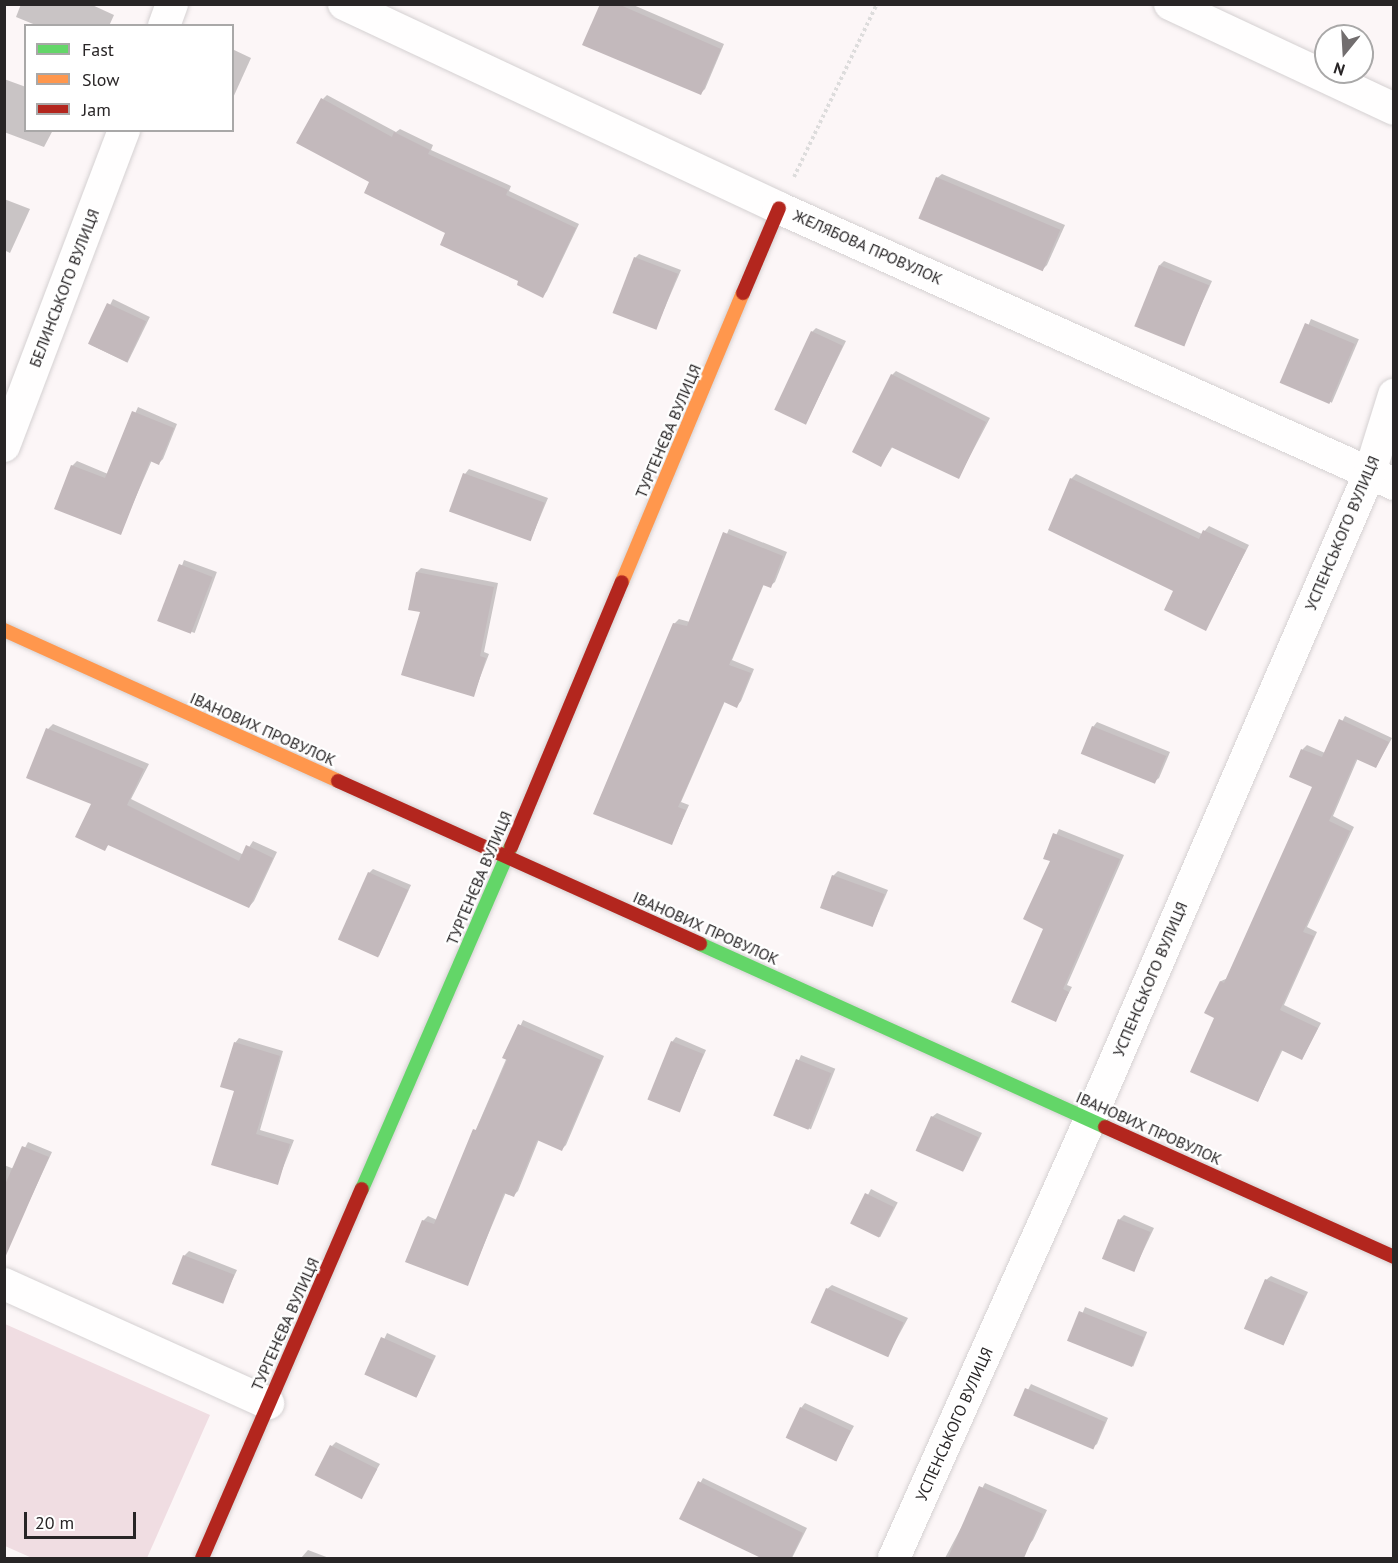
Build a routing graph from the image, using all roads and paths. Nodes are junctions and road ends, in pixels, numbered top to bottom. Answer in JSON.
{"nodes":[{"id":1,"x":172,"y":4,"type":"edge"},
{"id":2,"x":344,"y":4,"type":"edge"},
{"id":3,"x":877,"y":4,"type":"edge"},
{"id":4,"x":1170,"y":4,"type":"edge"},
{"id":5,"x":165,"y":24,"type":"edge"},
{"id":6,"x":1394,"y":109,"type":"edge"},
{"id":7,"x":123,"y":132,"type":"edge"},
{"id":8,"x":779,"y":208,"type":"junction"},
{"id":9,"x":1394,"y":395,"type":"edge"},
{"id":10,"x":4,"y":446,"type":"edge"},
{"id":11,"x":1382,"y":478,"type":"edge"},
{"id":12,"x":4,"y":630,"type":"edge"},
{"id":13,"x":507,"y":856,"type":"junction"},
{"id":14,"x":1090,"y":1119,"type":"junction"},
{"id":15,"x":1394,"y":1257,"type":"edge"},
{"id":16,"x":4,"y":1284,"type":"edge"},
{"id":17,"x":268,"y":1403,"type":"junction"},
{"id":18,"x":202,"y":1558,"type":"edge"},
{"id":19,"x":894,"y":1558,"type":"edge"}],
"edges":[{"from":1,"to":5,"type":"street"},
{"from":2,"to":8,"type":"street","name":"ЖЕЛЯБОВА ПРОВУЛОК"},
{"from":3,"to":8,"type":"path"},
{"from":4,"to":6,"type":"street"},
{"from":7,"to":10,"type":"street","name":"БЕЛИНСЬКОГО ВУЛИЦЯ"},
{"from":8,"to":11,"type":"street","name":"ЖЕЛЯБОВА ПРОВУЛОК"},
{"from":8,"to":13,"type":"street","name":"ТУРГЕНЄВА ВУЛИЦЯ"},
{"from":9,"to":11,"type":"street","name":"УСПЕНСЬКОГО ВУЛИЦЯ"},
{"from":11,"to":14,"type":"street","name":"УСПЕНСЬКОГО ВУЛИЦЯ"},
{"from":12,"to":13,"type":"street","name":"ІВАНОВИХ ПРОВУЛОК"},
{"from":13,"to":14,"type":"street","name":"ІВАНОВИХ ПРОВУЛОК"},
{"from":13,"to":17,"type":"street","name":"ТУРГЕНЄВА ВУЛИЦЯ"},
{"from":14,"to":15,"type":"street","name":"ІВАНОВИХ ПРОВУЛОК"},
{"from":14,"to":19,"type":"street","name":"УСПЕНСЬКОГО ВУЛИЦЯ"},
{"from":16,"to":17,"type":"street"},
{"from":17,"to":18,"type":"street","name":"ТУРГЕНЄВА ВУЛИЦЯ"}]}
